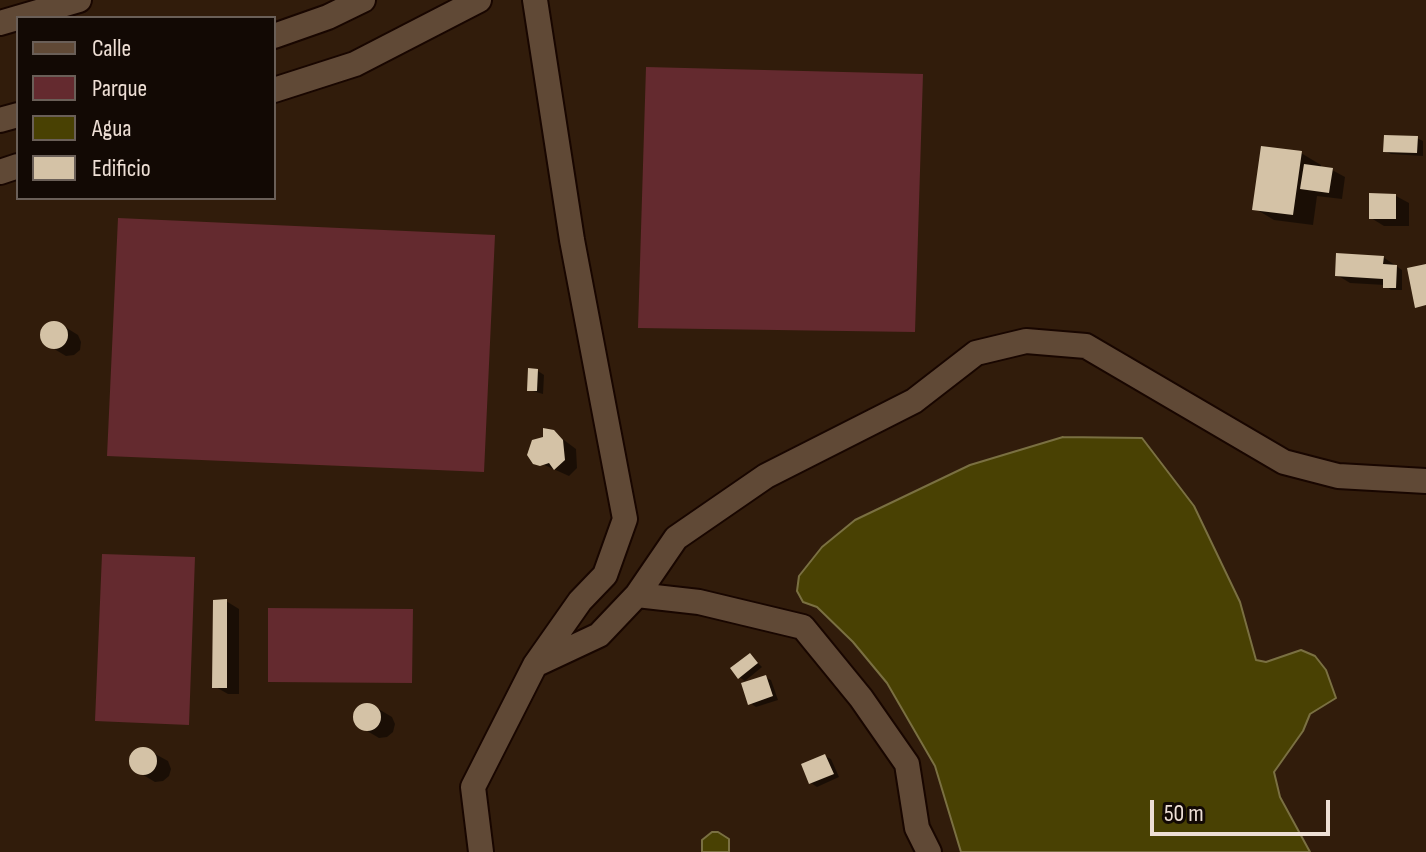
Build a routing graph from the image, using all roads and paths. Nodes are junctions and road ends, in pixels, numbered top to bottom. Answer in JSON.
{"nodes":[{"id":1,"x":79,"y":0,"type":"edge"},
{"id":2,"x":363,"y":0,"type":"edge"},
{"id":3,"x":479,"y":0,"type":"edge"},
{"id":4,"x":535,"y":0,"type":"edge"},
{"id":5,"x":24,"y":16,"type":"edge"},
{"id":6,"x":276,"y":35,"type":"edge"},
{"id":7,"x":276,"y":89,"type":"edge"},
{"id":8,"x":1426,"y":481,"type":"edge"},
{"id":9,"x":637,"y":595,"type":"junction"},
{"id":10,"x":535,"y":665,"type":"junction"},
{"id":11,"x":481,"y":852,"type":"edge"},
{"id":12,"x":929,"y":852,"type":"edge"}],
"edges":[{"from":1,"to":5,"type":"street"},
{"from":2,"to":6,"type":"street"},
{"from":3,"to":7,"type":"street"},
{"from":4,"to":10,"type":"street"},
{"from":8,"to":9,"type":"street"},
{"from":9,"to":10,"type":"street"},
{"from":9,"to":12,"type":"street"},
{"from":10,"to":11,"type":"street"}]}
